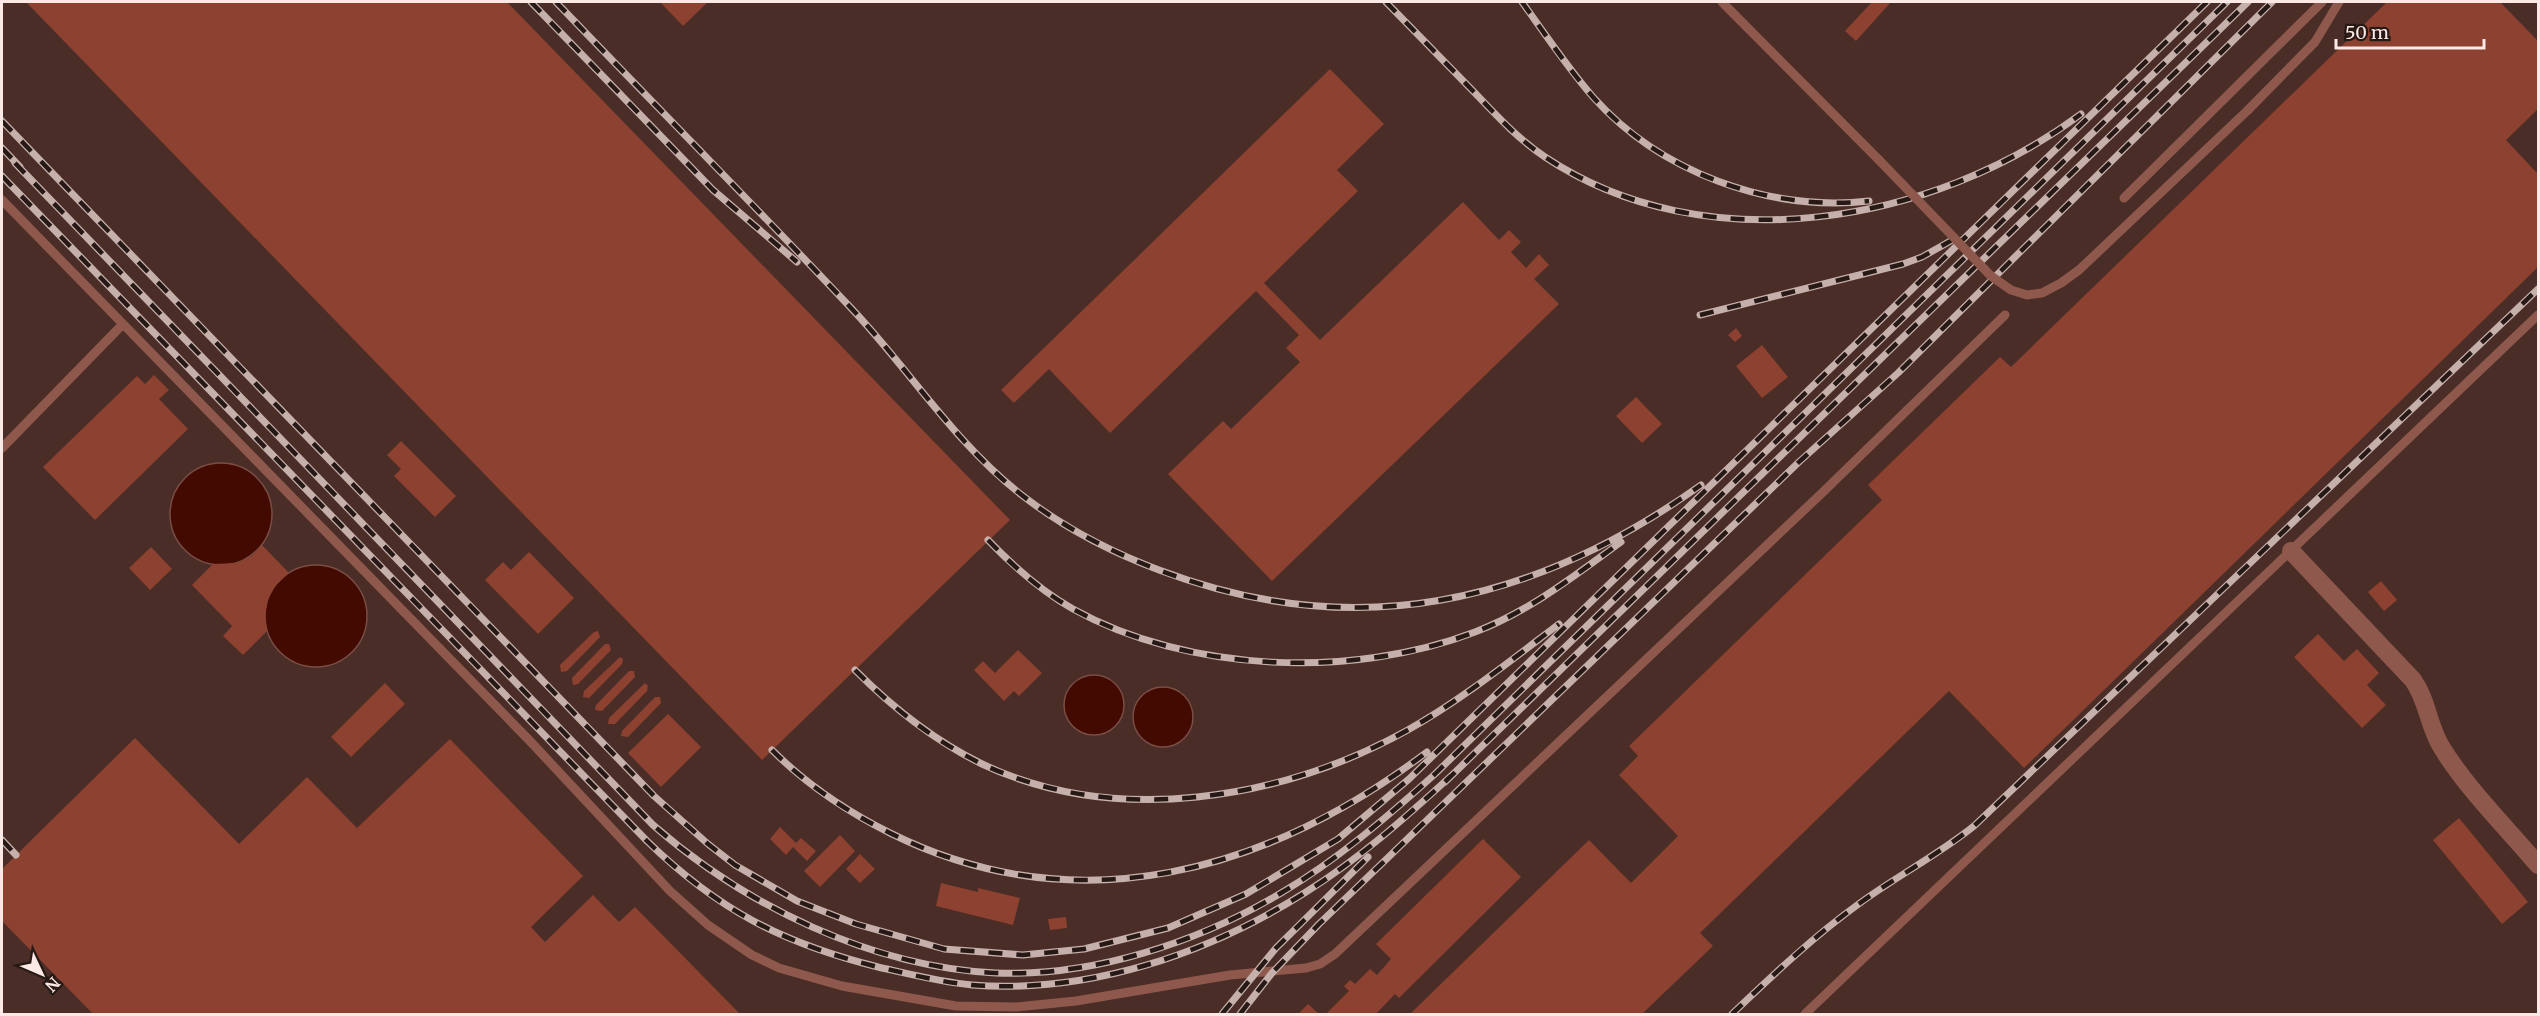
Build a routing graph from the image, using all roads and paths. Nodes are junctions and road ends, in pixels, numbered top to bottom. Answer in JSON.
{"nodes":[{"id":1,"x":1722,"y":2,"type":"edge"},
{"id":2,"x":2322,"y":2,"type":"edge"},
{"id":3,"x":2339,"y":2,"type":"edge"},
{"id":4,"x":2124,"y":198,"type":"dead end"},
{"id":5,"x":2,"y":200,"type":"edge"},
{"id":6,"x":2005,"y":315,"type":"dead end"},
{"id":7,"x":2538,"y":315,"type":"edge"},
{"id":8,"x":123,"y":324,"type":"junction"},
{"id":9,"x":2,"y":448,"type":"edge"},
{"id":10,"x":2291,"y":551,"type":"junction"},
{"id":11,"x":2538,"y":865,"type":"edge"},
{"id":12,"x":1805,"y":1014,"type":"edge"}],
"edges":[{"from":1,"to":3,"type":"lane","bridge":true},
{"from":2,"to":4,"type":"lane"},
{"from":5,"to":8,"type":"lane"},
{"from":6,"to":8,"type":"lane"},
{"from":7,"to":10,"type":"lane"},
{"from":8,"to":9,"type":"lane"},
{"from":10,"to":11,"type":"street"},
{"from":10,"to":12,"type":"lane"}]}
